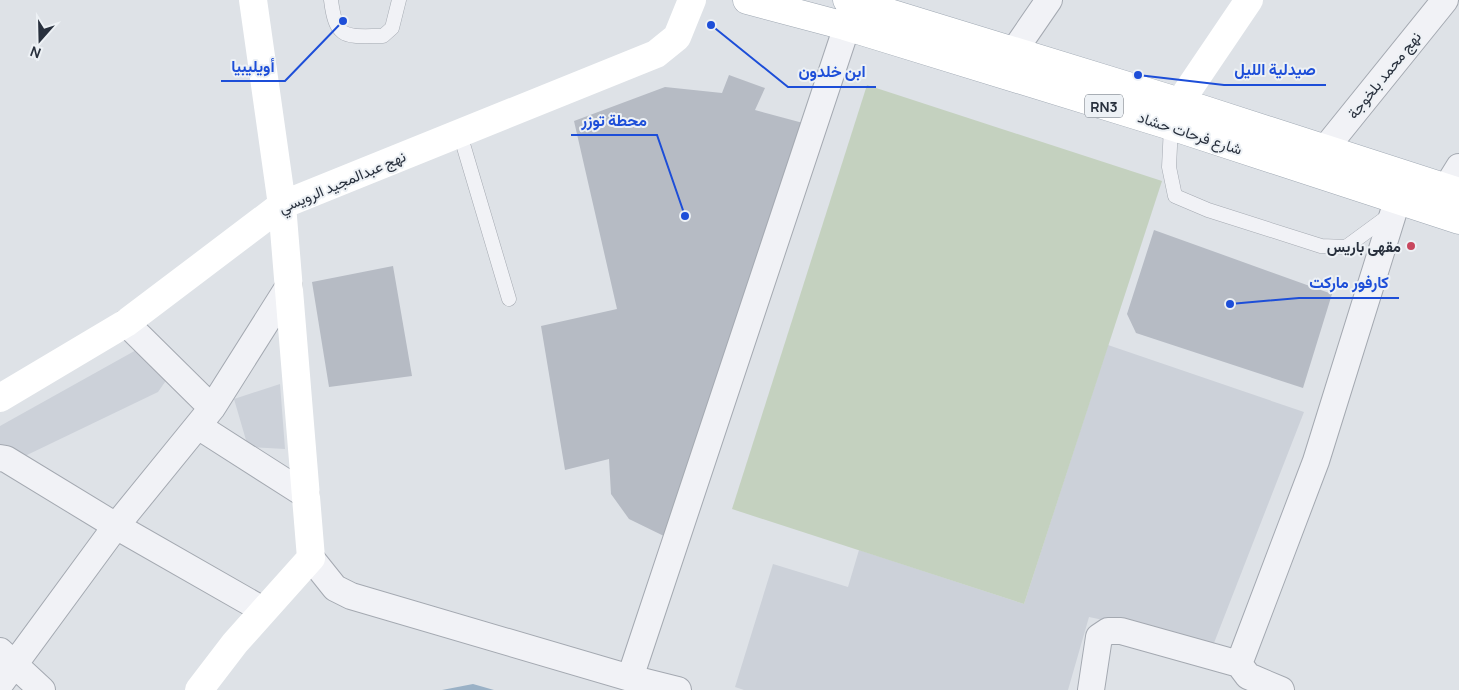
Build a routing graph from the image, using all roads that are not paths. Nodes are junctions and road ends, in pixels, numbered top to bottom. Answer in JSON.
{"nodes":[{"id":1,"x":253,"y":0,"type":"edge"},
{"id":2,"x":331,"y":0,"type":"edge"},
{"id":3,"x":399,"y":0,"type":"edge"},
{"id":4,"x":692,"y":0,"type":"edge"},
{"id":5,"x":747,"y":0,"type":"edge"},
{"id":6,"x":1048,"y":0,"type":"edge"},
{"id":7,"x":1248,"y":0,"type":"edge"},
{"id":8,"x":1444,"y":0,"type":"edge"},
{"id":9,"x":851,"y":7,"type":"edge"},
{"id":10,"x":1014,"y":51,"type":"junction"},
{"id":11,"x":1002,"y":75,"type":"junction"},
{"id":12,"x":1176,"y":114,"type":"junction"},
{"id":13,"x":460,"y":134,"type":"junction"},
{"id":14,"x":1324,"y":150,"type":"junction"},
{"id":15,"x":1455,"y":182,"type":"edge"},
{"id":16,"x":282,"y":205,"type":"junction"},
{"id":17,"x":1395,"y":207,"type":"junction"},
{"id":18,"x":1459,"y":220,"type":"edge"},
{"id":19,"x":289,"y":286,"type":"junction"},
{"id":20,"x":509,"y":299,"type":"dead end"},
{"id":21,"x":126,"y":323,"type":"junction"},
{"id":22,"x":0,"y":398,"type":"edge"},
{"id":23,"x":205,"y":417,"type":"junction"},
{"id":24,"x":0,"y":458,"type":"edge"},
{"id":25,"x":306,"y":495,"type":"junction"},
{"id":26,"x":116,"y":526,"type":"junction"},
{"id":27,"x":311,"y":558,"type":"junction"},
{"id":28,"x":263,"y":610,"type":"junction"},
{"id":29,"x":1239,"y":664,"type":"junction"},
{"id":30,"x":5,"y":667,"type":"edge"},
{"id":31,"x":630,"y":678,"type":"junction"},
{"id":32,"x":42,"y":690,"type":"edge"},
{"id":33,"x":199,"y":690,"type":"edge"},
{"id":34,"x":678,"y":690,"type":"edge"},
{"id":35,"x":1090,"y":690,"type":"edge"},
{"id":36,"x":1281,"y":690,"type":"edge"}],
"edges":[{"from":1,"to":16,"type":"street"},
{"from":2,"to":3,"type":"lane"},
{"from":4,"to":13,"type":"street","name":"نهج عبدالمجيد الرويسي"},
{"from":5,"to":9,"type":"street","name":"شارع فرحات حشاد","number":"RN3"},
{"from":6,"to":10,"type":"street"},
{"from":7,"to":12,"type":"street"},
{"from":8,"to":14,"type":"street","name":"نهج محمد بلخوجة"},
{"from":9,"to":10,"type":"street","name":"شارع فرحات حشاد","number":"RN3"},
{"from":9,"to":11,"type":"street","name":"شارع فرحات حشاد","number":"RN3"},
{"from":9,"to":31,"type":"street"},
{"from":10,"to":11,"type":"street"},
{"from":10,"to":12,"type":"street","name":"شارع فرحات حشاد","number":"RN3"},
{"from":11,"to":12,"type":"street","name":"شارع فرحات حشاد","number":"RN3"},
{"from":12,"to":14,"type":"street","name":"شارع فرحات حشاد","number":"RN3"},
{"from":12,"to":17,"type":"street","name":"شارع فرحات حشاد","number":"RN3"},
{"from":12,"to":17,"type":"lane"},
{"from":13,"to":16,"type":"street","name":"نهج عبدالمجيد الرويسي"},
{"from":13,"to":20,"type":"lane"},
{"from":14,"to":15,"type":"street","name":"شارع فرحات حشاد","number":"RN3"},
{"from":15,"to":17,"type":"street"},
{"from":16,"to":19,"type":"street"},
{"from":16,"to":21,"type":"street","name":"نهج عبدالمجيد الرويسي"},
{"from":17,"to":18,"type":"street","name":"شارع فرحات حشاد","number":"RN3"},
{"from":17,"to":29,"type":"street"},
{"from":19,"to":23,"type":"street"},
{"from":19,"to":25,"type":"street"},
{"from":21,"to":22,"type":"street","name":"نهج عبدالمجيد الرويسي"},
{"from":21,"to":23,"type":"street"},
{"from":23,"to":25,"type":"street"},
{"from":23,"to":26,"type":"street"},
{"from":24,"to":26,"type":"street"},
{"from":25,"to":27,"type":"street"},
{"from":26,"to":28,"type":"street"},
{"from":26,"to":30,"type":"street"},
{"from":27,"to":28,"type":"street"},
{"from":27,"to":31,"type":"street"},
{"from":28,"to":33,"type":"street"},
{"from":29,"to":35,"type":"street"},
{"from":29,"to":36,"type":"street"},
{"from":30,"to":32,"type":"street"},
{"from":31,"to":34,"type":"street"}]}
